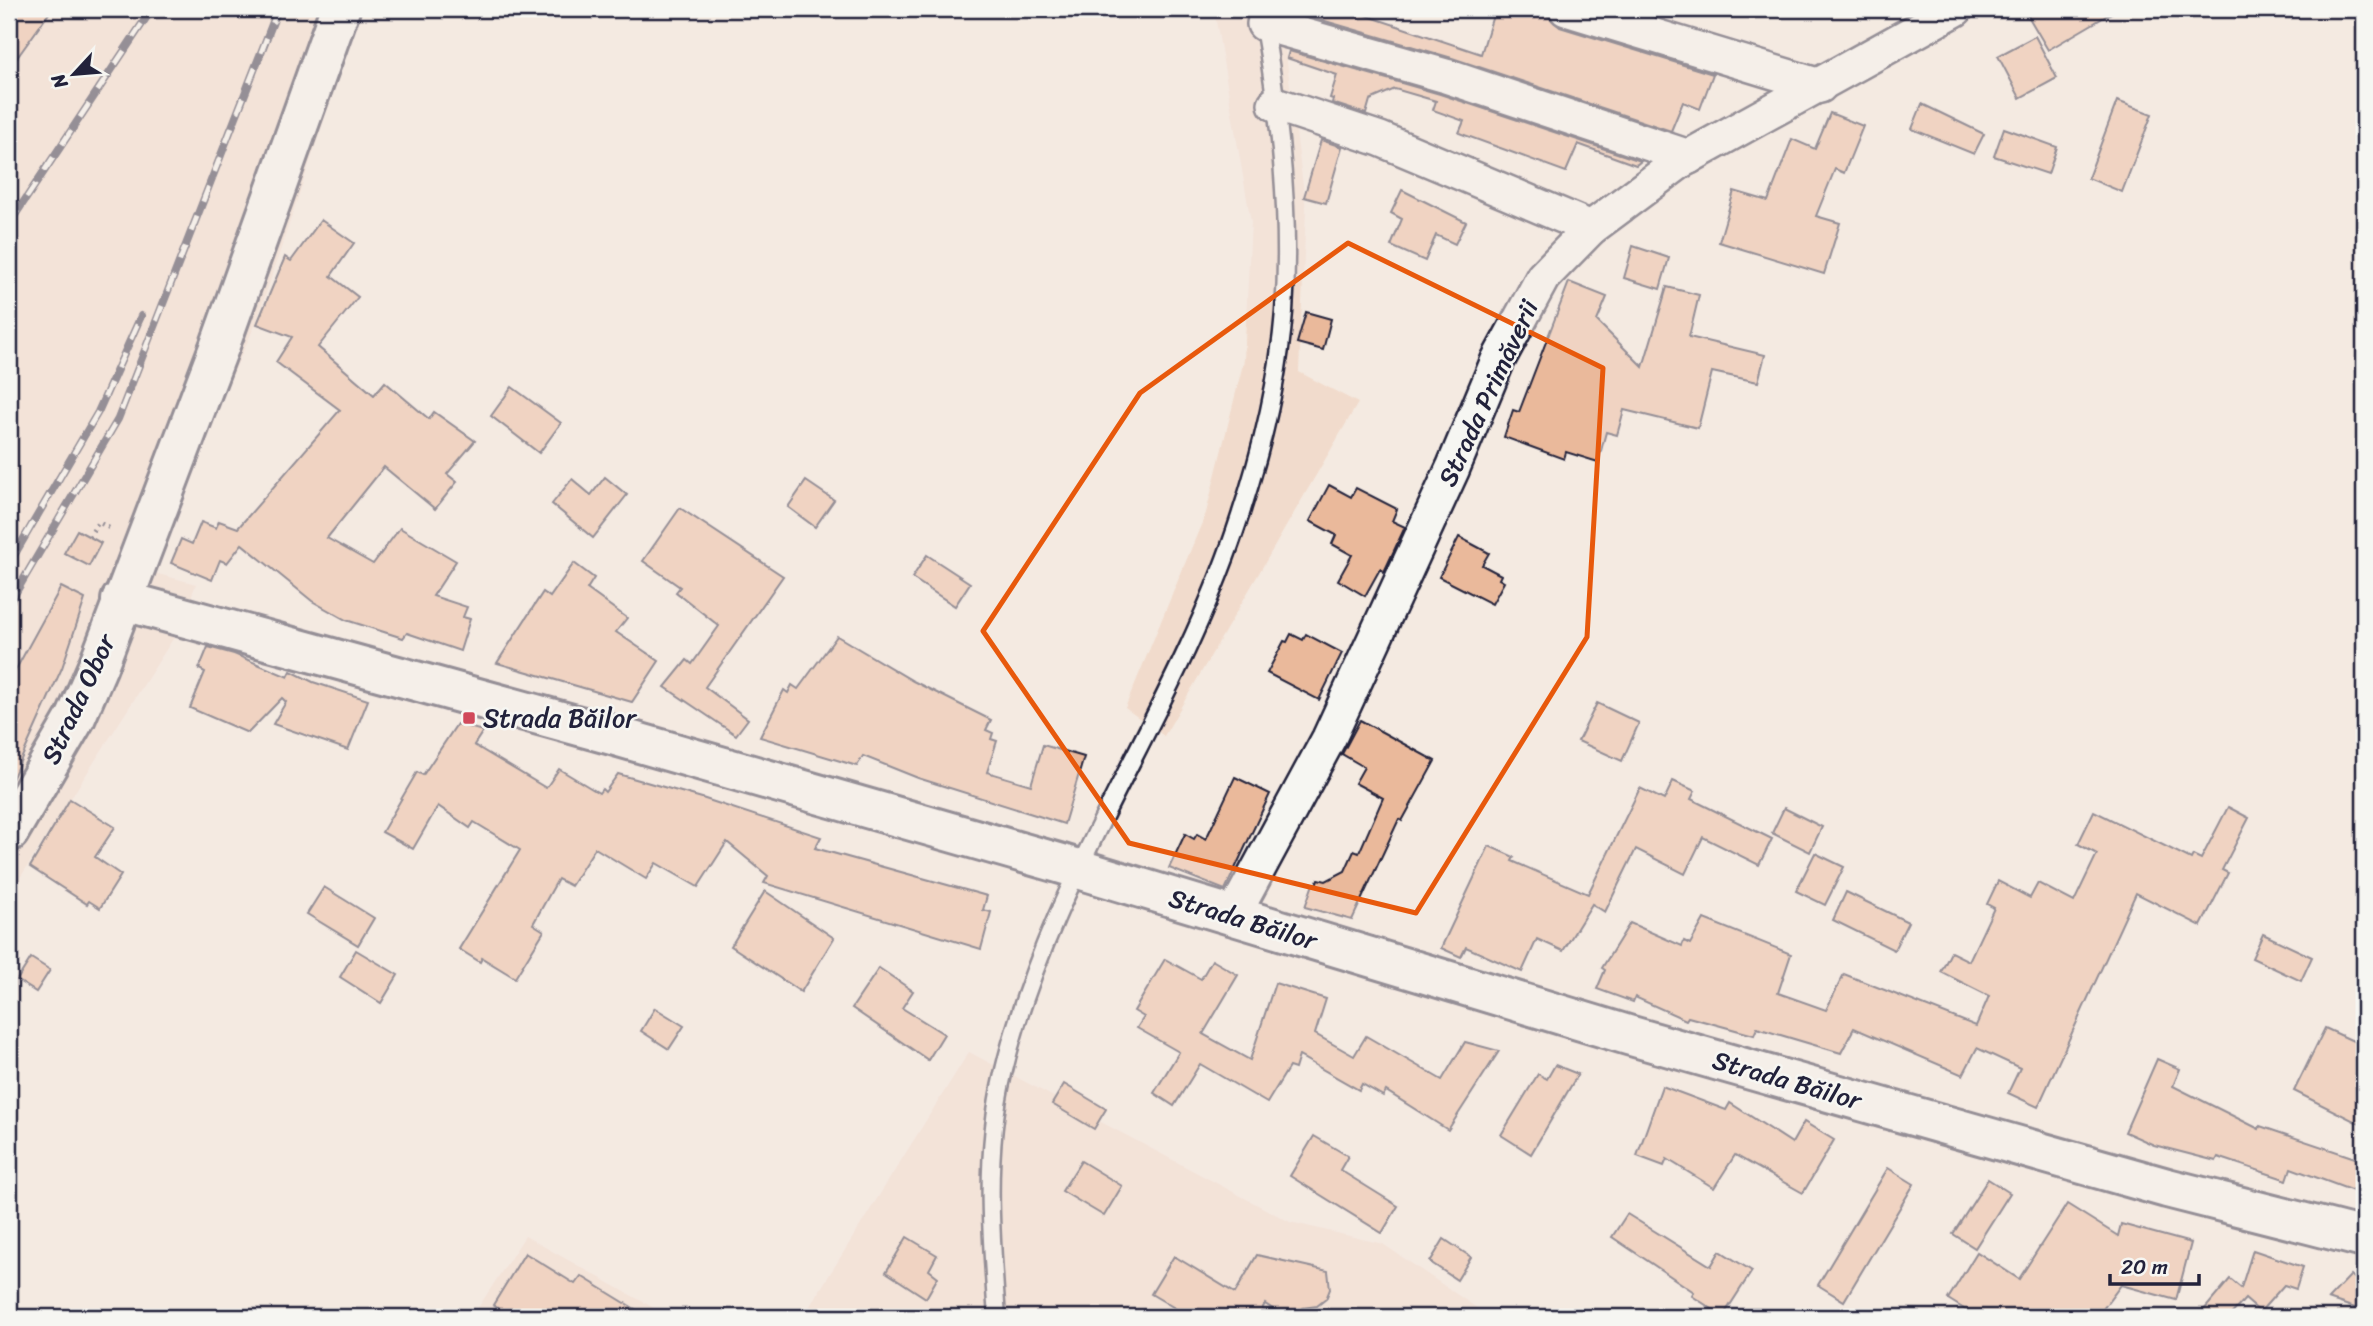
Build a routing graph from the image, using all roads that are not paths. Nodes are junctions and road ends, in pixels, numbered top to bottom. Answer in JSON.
{"nodes":[{"id":1,"x":340,"y":9,"type":"edge"},
{"id":2,"x":1566,"y":9,"type":"edge"},
{"id":3,"x":1903,"y":9,"type":"edge"},
{"id":4,"x":1947,"y":14,"type":"edge"},
{"id":5,"x":1262,"y":16,"type":"edge"},
{"id":6,"x":1820,"y":86,"type":"junction"},
{"id":7,"x":1275,"y":104,"type":"junction"},
{"id":8,"x":1689,"y":157,"type":"junction"},
{"id":9,"x":1591,"y":228,"type":"junction"},
{"id":10,"x":121,"y":600,"type":"junction"},
{"id":11,"x":9,"y":832,"type":"edge"},
{"id":12,"x":1079,"y":869,"type":"junction"},
{"id":13,"x":1233,"y":916,"type":"junction"},
{"id":14,"x":2364,"y":1238,"type":"edge"},
{"id":15,"x":998,"y":1317,"type":"edge"}],
"edges":[{"from":1,"to":10,"type":"street","name":"Strada Obor"},
{"from":2,"to":6,"type":"street"},
{"from":3,"to":4,"type":"street"},
{"from":4,"to":6,"type":"street","name":"Strada Primăverii"},
{"from":5,"to":7,"type":"lane"},
{"from":5,"to":8,"type":"street"},
{"from":6,"to":8,"type":"street","name":"Strada Primăverii"},
{"from":7,"to":9,"type":"street"},
{"from":7,"to":12,"type":"lane"},
{"from":8,"to":9,"type":"street","name":"Strada Primăverii"},
{"from":9,"to":13,"type":"street","name":"Strada Primăverii"},
{"from":10,"to":11,"type":"street","name":"Strada Obor"},
{"from":10,"to":12,"type":"street","name":"Strada Băilor"},
{"from":12,"to":13,"type":"street","name":"Strada Băilor"},
{"from":12,"to":15,"type":"lane"},
{"from":13,"to":14,"type":"street","name":"Strada Băilor"}]}
